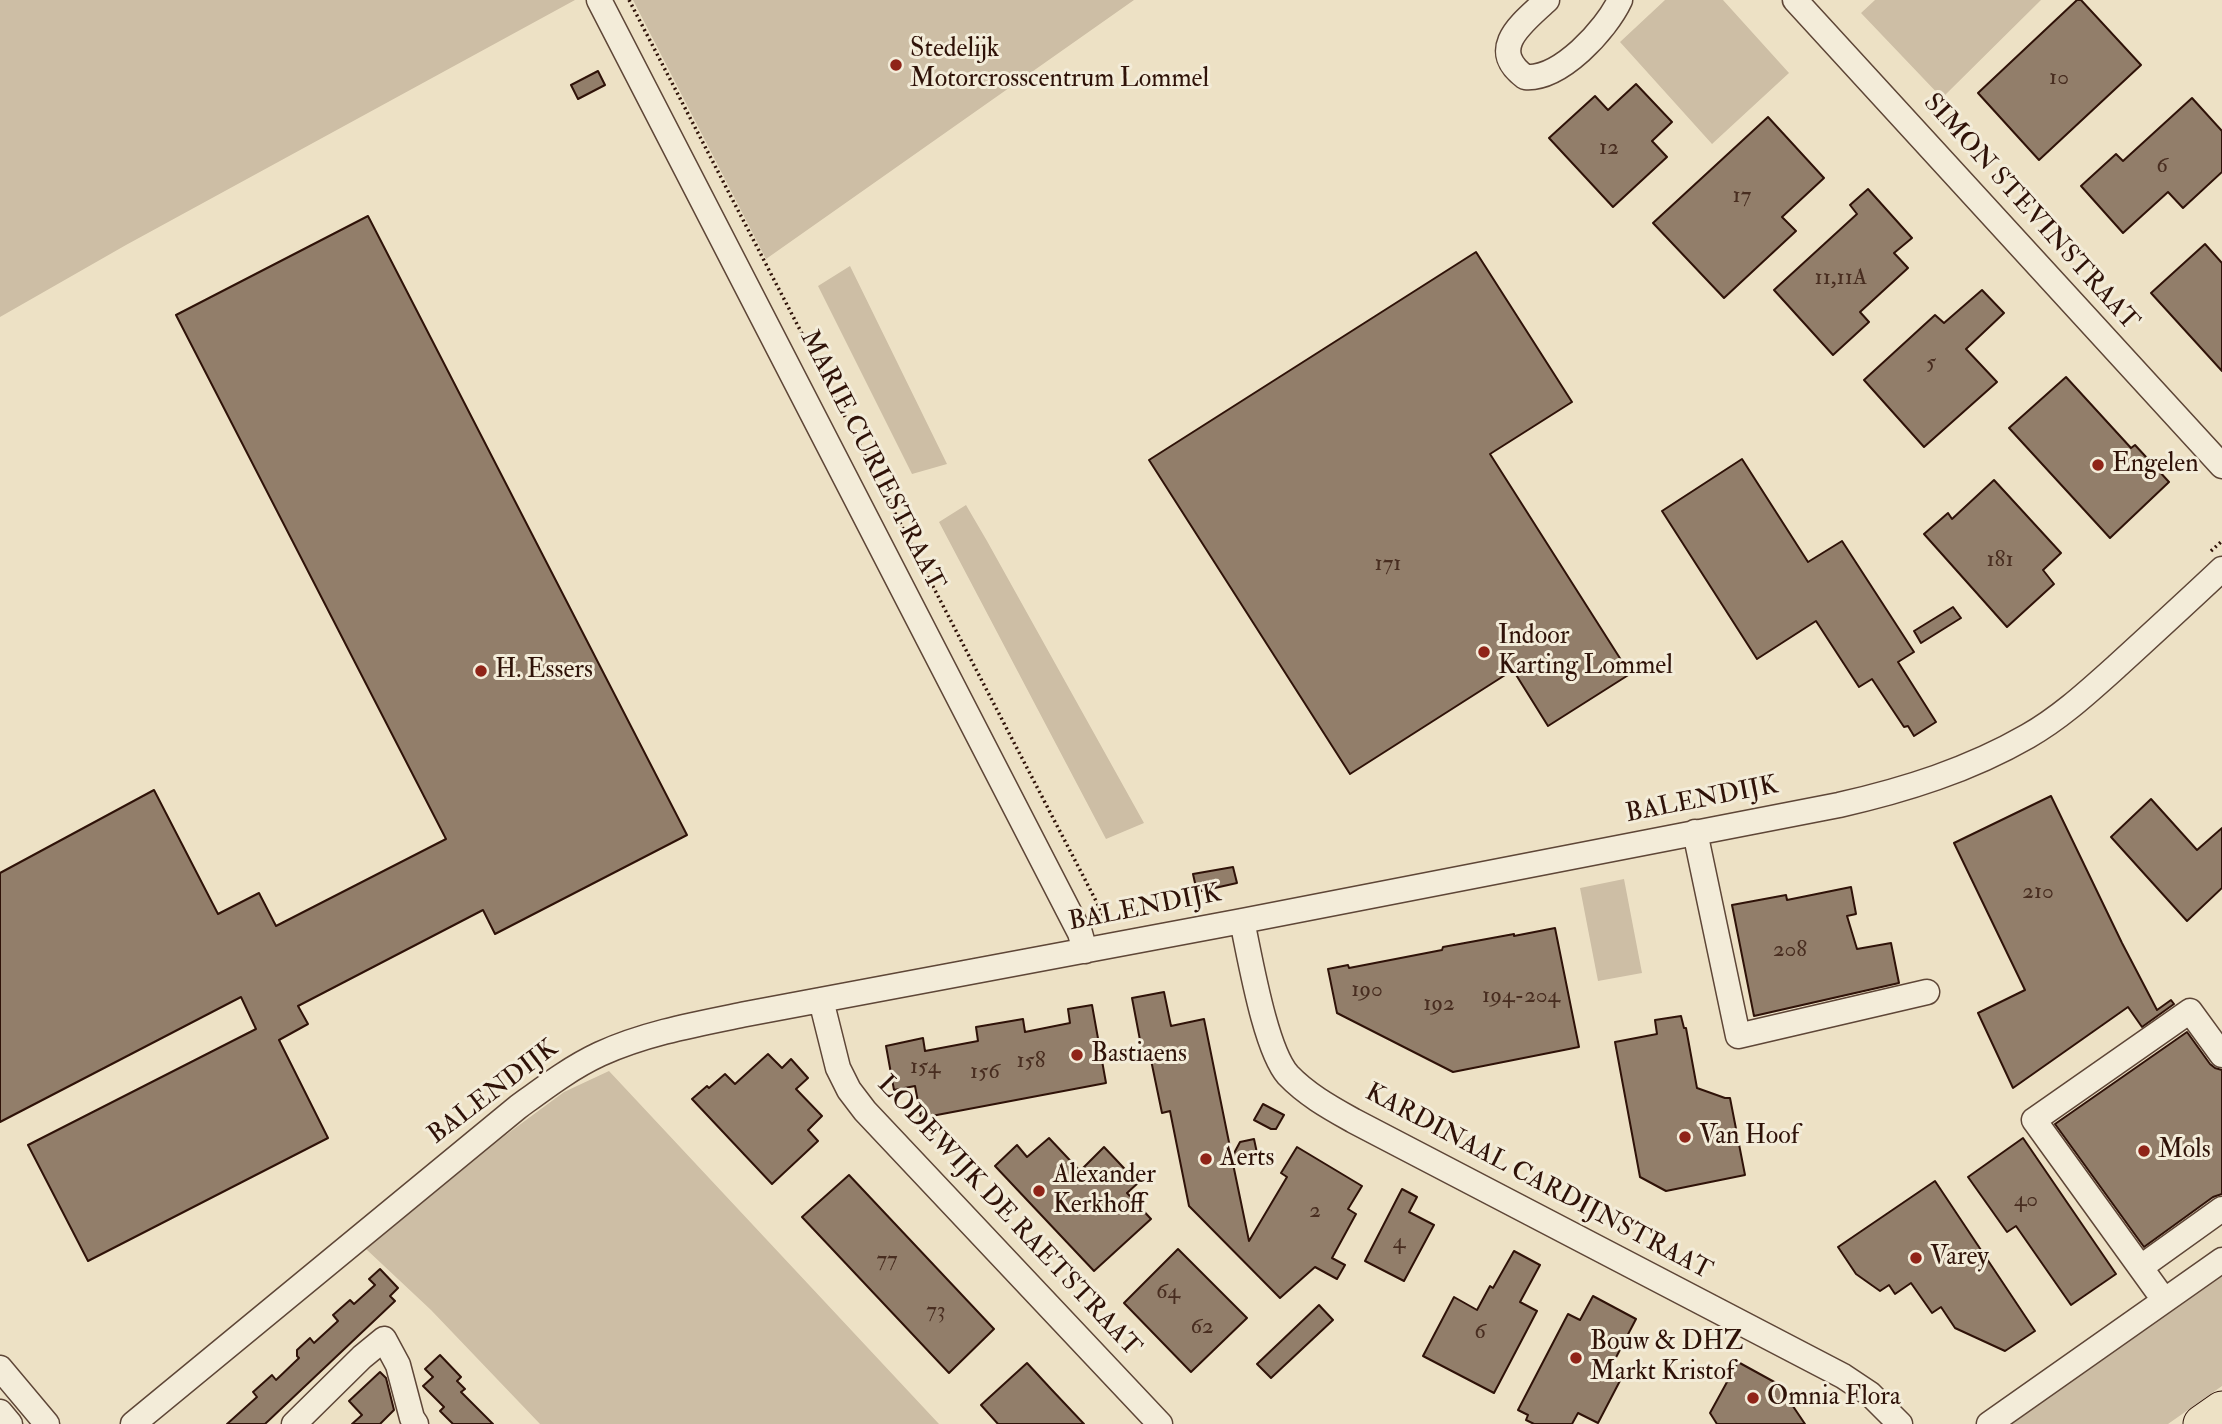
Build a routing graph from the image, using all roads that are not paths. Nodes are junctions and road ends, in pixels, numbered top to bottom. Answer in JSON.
{"nodes":[{"id":1,"x":599,"y":0,"type":"edge"},
{"id":2,"x":1547,"y":0,"type":"edge"},
{"id":3,"x":1620,"y":0,"type":"edge"},
{"id":4,"x":1795,"y":0,"type":"edge"},
{"id":5,"x":2222,"y":466,"type":"edge"},
{"id":6,"x":2213,"y":563,"type":"edge"},
{"id":7,"x":1695,"y":832,"type":"junction"},
{"id":8,"x":1242,"y":921,"type":"junction"},
{"id":9,"x":1085,"y":951,"type":"junction"},
{"id":10,"x":1927,"y":992,"type":"dead end"},
{"id":11,"x":821,"y":1000,"type":"junction"},
{"id":12,"x":2222,"y":1055,"type":"edge"},
{"id":13,"x":2222,"y":1209,"type":"edge"},
{"id":14,"x":2222,"y":1260,"type":"edge"},
{"id":15,"x":2141,"y":1267,"type":"junction"},
{"id":16,"x":2164,"y":1300,"type":"junction"},
{"id":17,"x":0,"y":1368,"type":"edge"},
{"id":18,"x":2222,"y":1410,"type":"edge"},
{"id":19,"x":0,"y":1412,"type":"edge"},
{"id":20,"x":10,"y":1424,"type":"edge"},
{"id":21,"x":47,"y":1424,"type":"edge"},
{"id":22,"x":133,"y":1424,"type":"edge"},
{"id":23,"x":294,"y":1424,"type":"edge"},
{"id":24,"x":416,"y":1424,"type":"edge"},
{"id":25,"x":1160,"y":1424,"type":"edge"},
{"id":26,"x":1900,"y":1424,"type":"edge"},
{"id":27,"x":1989,"y":1424,"type":"edge"},
{"id":28,"x":2202,"y":1424,"type":"edge"}],
"edges":[{"from":1,"to":9,"type":"street","name":"MARIE CURIESTRAAT"},
{"from":2,"to":3,"type":"street"},
{"from":4,"to":5,"type":"street","name":"SIMON STEVINSTRAAT"},
{"from":6,"to":7,"type":"street","name":"BALENDIJK"},
{"from":7,"to":8,"type":"street","name":"BALENDIJK"},
{"from":7,"to":10,"type":"street"},
{"from":8,"to":9,"type":"street","name":"BALENDIJK"},
{"from":8,"to":26,"type":"street","name":"KARDINAAL CARDIJNSTRAAT"},
{"from":9,"to":11,"type":"street","name":"BALENDIJK"},
{"from":11,"to":22,"type":"street","name":"BALENDIJK"},
{"from":11,"to":25,"type":"street","name":"LODEWIJK DE RAETSTRAAT"},
{"from":12,"to":15,"type":"street"},
{"from":13,"to":15,"type":"street"},
{"from":14,"to":16,"type":"street"},
{"from":15,"to":16,"type":"street"},
{"from":16,"to":27,"type":"street"},
{"from":17,"to":21,"type":"street"},
{"from":18,"to":28,"type":"highway"},
{"from":19,"to":20,"type":"street"},
{"from":23,"to":24,"type":"street"}]}
